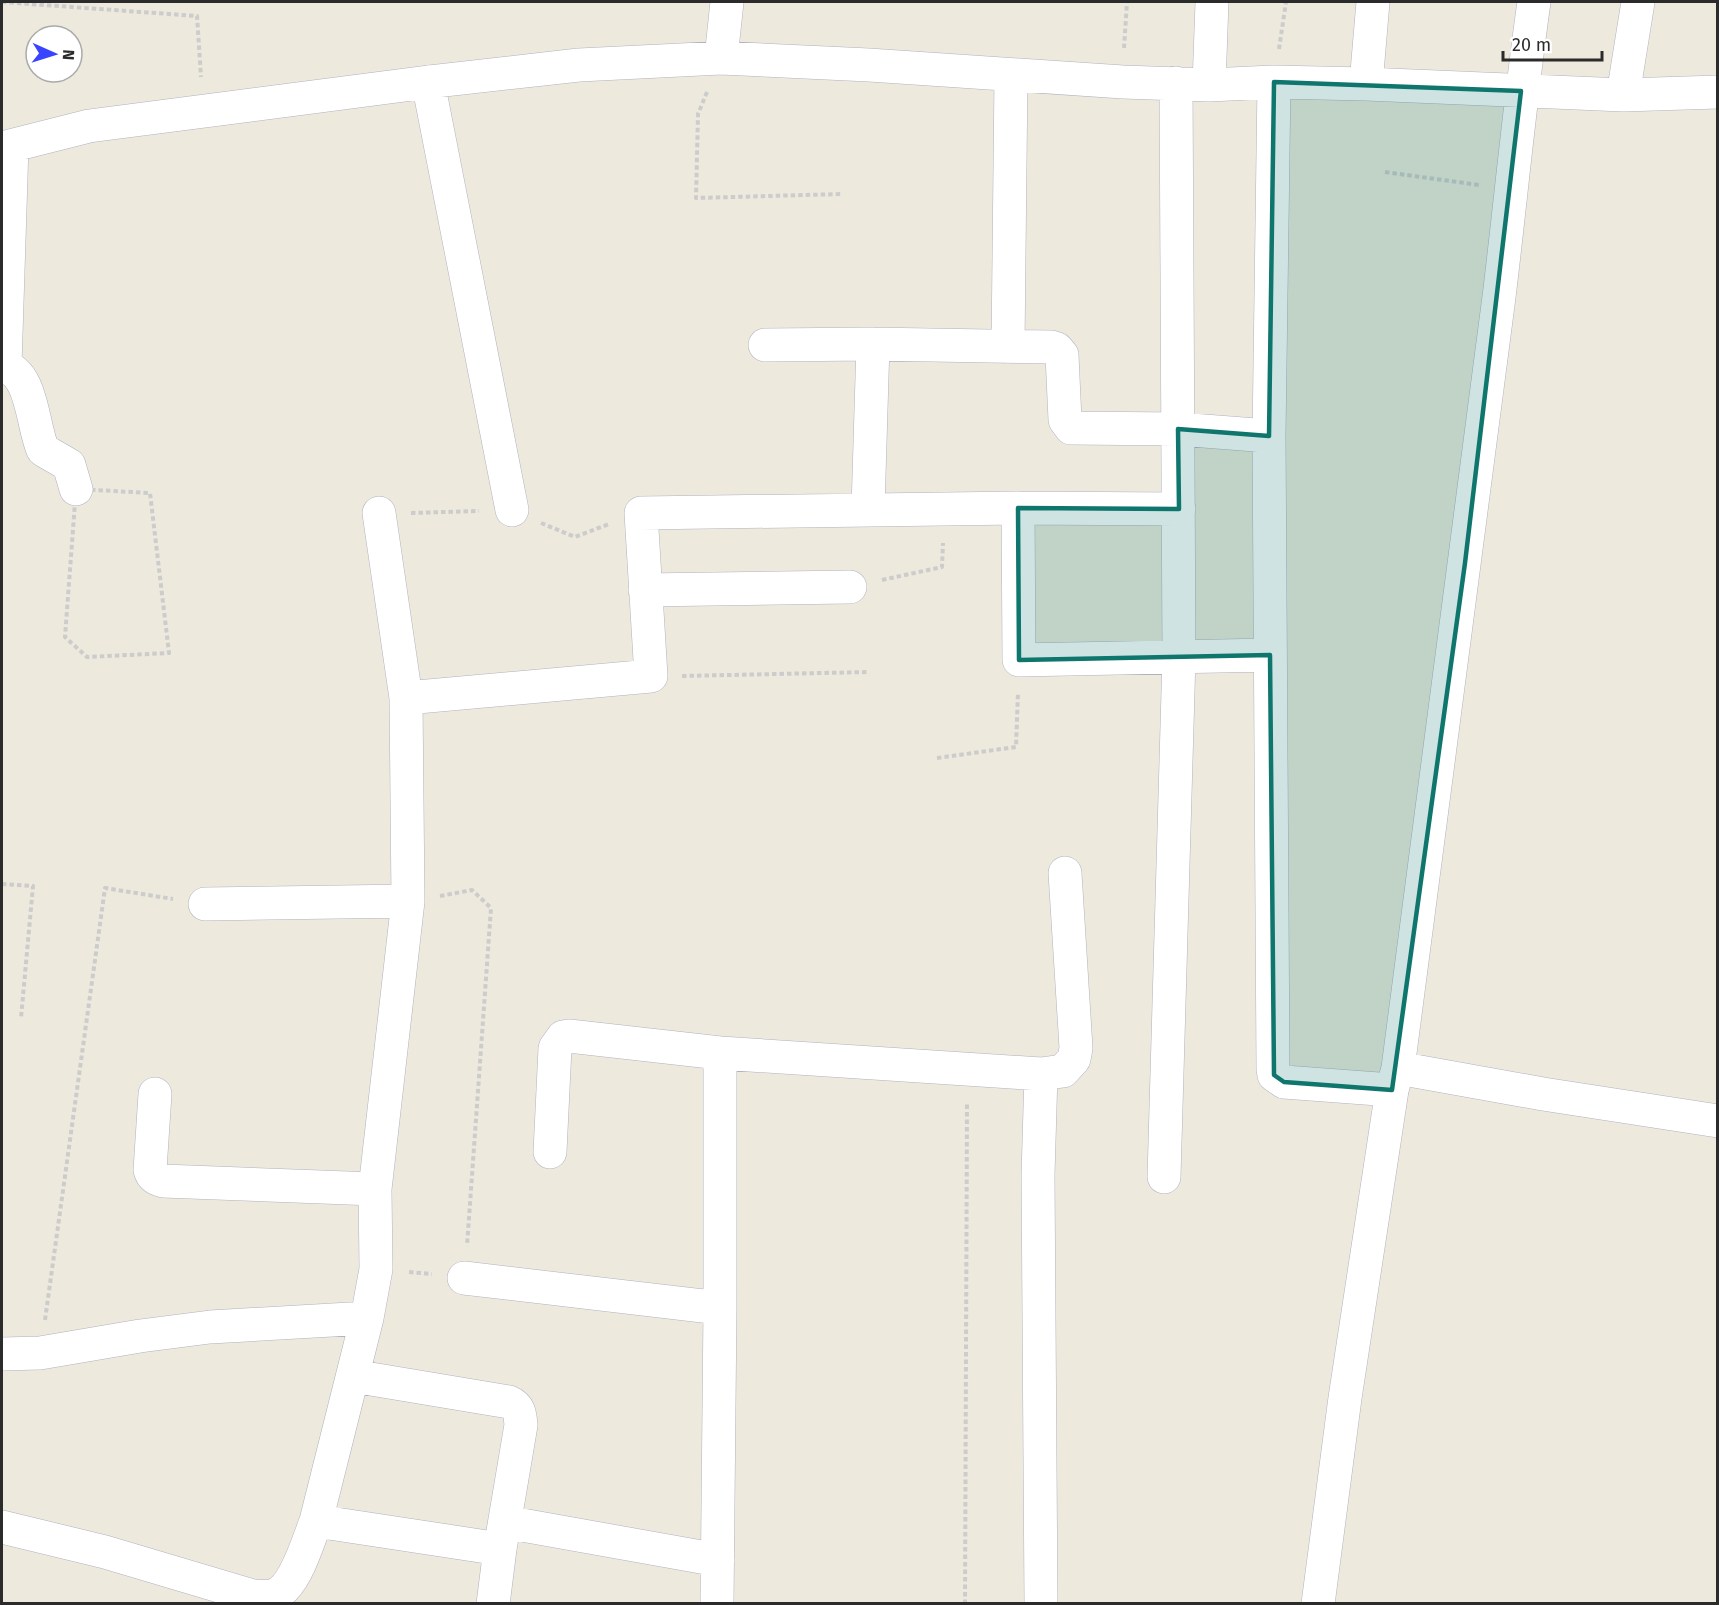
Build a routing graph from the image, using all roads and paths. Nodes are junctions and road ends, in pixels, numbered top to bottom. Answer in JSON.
{"nodes":[{"id":1,"x":2,"y":2,"type":"edge"},
{"id":2,"x":727,"y":2,"type":"edge"},
{"id":3,"x":1127,"y":2,"type":"edge"},
{"id":4,"x":1212,"y":2,"type":"edge"},
{"id":5,"x":1286,"y":2,"type":"edge"},
{"id":6,"x":1372,"y":2,"type":"edge"},
{"id":7,"x":1533,"y":2,"type":"edge"},
{"id":8,"x":1638,"y":2,"type":"edge"},
{"id":9,"x":721,"y":58,"type":"junction"},
{"id":10,"x":1011,"y":76,"type":"junction"},
{"id":11,"x":428,"y":82,"type":"junction"},
{"id":12,"x":1123,"y":82,"type":"junction"},
{"id":13,"x":1274,"y":82,"type":"junction"},
{"id":14,"x":1176,"y":83,"type":"junction"},
{"id":15,"x":1366,"y":84,"type":"junction"},
{"id":16,"x":1209,"y":85,"type":"junction"},
{"id":17,"x":1521,"y":91,"type":"junction"},
{"id":18,"x":1718,"y":92,"type":"edge"},
{"id":19,"x":1623,"y":96,"type":"junction"},
{"id":20,"x":204,"y":111,"type":"junction"},
{"id":21,"x":7,"y":147,"type":"edge"},
{"id":22,"x":1384,"y":172,"type":"dead end"},
{"id":23,"x":1512,"y":190,"type":"junction"},
{"id":24,"x":842,"y":194,"type":"dead end"},
{"id":25,"x":873,"y":344,"type":"junction"},
{"id":26,"x":765,"y":345,"type":"dead end"},
{"id":27,"x":1008,"y":347,"type":"junction"},
{"id":28,"x":3,"y":366,"type":"edge"},
{"id":29,"x":1178,"y":429,"type":"junction"},
{"id":30,"x":1269,"y":436,"type":"junction"},
{"id":31,"x":76,"y":489,"type":"junction"},
{"id":32,"x":1018,"y":508,"type":"junction"},
{"id":33,"x":1179,"y":508,"type":"junction"},
{"id":34,"x":868,"y":509,"type":"junction"},
{"id":35,"x":945,"y":509,"type":"junction"},
{"id":36,"x":512,"y":510,"type":"junction"},
{"id":37,"x":379,"y":513,"type":"joint"},
{"id":38,"x":640,"y":513,"type":"junction"},
{"id":39,"x":850,"y":587,"type":"joint"},
{"id":40,"x":645,"y":590,"type":"junction"},
{"id":41,"x":1270,"y":655,"type":"junction"},
{"id":42,"x":1179,"y":657,"type":"junction"},
{"id":43,"x":1019,"y":660,"type":"junction"},
{"id":44,"x":869,"y":672,"type":"dead end"},
{"id":45,"x":651,"y":676,"type":"junction"},
{"id":46,"x":406,"y":698,"type":"junction"},
{"id":47,"x":937,"y":758,"type":"dead end"},
{"id":48,"x":1065,"y":873,"type":"dead end"},
{"id":49,"x":2,"y":884,"type":"edge"},
{"id":50,"x":408,"y":902,"type":"junction"},
{"id":51,"x":205,"y":904,"type":"joint"},
{"id":52,"x":21,"y":1018,"type":"dead end"},
{"id":53,"x":720,"y":1053,"type":"junction"},
{"id":54,"x":967,"y":1070,"type":"junction"},
{"id":55,"x":1041,"y":1074,"type":"junction"},
{"id":56,"x":1395,"y":1079,"type":"junction"},
{"id":57,"x":155,"y":1094,"type":"dead end"},
{"id":58,"x":1718,"y":1121,"type":"edge"},
{"id":59,"x":550,"y":1152,"type":"dead end"},
{"id":60,"x":1164,"y":1177,"type":"dead end"},
{"id":61,"x":375,"y":1189,"type":"junction"},
{"id":62,"x":376,"y":1269,"type":"junction"},
{"id":63,"x":465,"y":1278,"type":"junction"},
{"id":64,"x":720,"y":1308,"type":"junction"},
{"id":65,"x":367,"y":1318,"type":"junction"},
{"id":66,"x":40,"y":1353,"type":"junction"},
{"id":67,"x":2,"y":1354,"type":"edge"},
{"id":68,"x":353,"y":1376,"type":"junction"},
{"id":69,"x":316,"y":1521,"type":"junction"},
{"id":70,"x":2,"y":1527,"type":"edge"},
{"id":71,"x":502,"y":1536,"type":"junction"},
{"id":72,"x":718,"y":1560,"type":"junction"},
{"id":73,"x":253,"y":1600,"type":"edge"},
{"id":74,"x":493,"y":1604,"type":"edge"},
{"id":75,"x":717,"y":1604,"type":"edge"},
{"id":76,"x":965,"y":1604,"type":"edge"},
{"id":77,"x":1041,"y":1604,"type":"edge"},
{"id":78,"x":1318,"y":1604,"type":"edge"}],
"edges":[{"from":1,"to":20,"type":"path"},
{"from":2,"to":9,"type":"street"},
{"from":3,"to":12,"type":"path"},
{"from":4,"to":16,"type":"street"},
{"from":5,"to":13,"type":"path"},
{"from":6,"to":15,"type":"street"},
{"from":7,"to":17,"type":"street"},
{"from":8,"to":19,"type":"street"},
{"from":9,"to":10,"type":"street"},
{"from":9,"to":11,"type":"street"},
{"from":9,"to":24,"type":"path"},
{"from":10,"to":12,"type":"street"},
{"from":10,"to":27,"type":"street"},
{"from":11,"to":20,"type":"street"},
{"from":11,"to":36,"type":"street"},
{"from":12,"to":14,"type":"street"},
{"from":13,"to":15,"type":"street"},
{"from":13,"to":16,"type":"street"},
{"from":13,"to":30,"type":"street"},
{"from":14,"to":16,"type":"street"},
{"from":14,"to":29,"type":"street"},
{"from":15,"to":17,"type":"street"},
{"from":17,"to":19,"type":"street"},
{"from":17,"to":23,"type":"street"},
{"from":18,"to":19,"type":"street"},
{"from":20,"to":21,"type":"street"},
{"from":21,"to":28,"type":"street"},
{"from":22,"to":23,"type":"path"},
{"from":23,"to":56,"type":"street"},
{"from":25,"to":26,"type":"street"},
{"from":25,"to":27,"type":"street"},
{"from":25,"to":34,"type":"street"},
{"from":27,"to":29,"type":"street"},
{"from":28,"to":31,"type":"street"},
{"from":29,"to":30,"type":"street"},
{"from":29,"to":33,"type":"street"},
{"from":30,"to":41,"type":"street"},
{"from":31,"to":31,"type":"path"},
{"from":32,"to":33,"type":"street"},
{"from":32,"to":35,"type":"street"},
{"from":32,"to":43,"type":"street"},
{"from":33,"to":42,"type":"street"},
{"from":34,"to":35,"type":"street"},
{"from":34,"to":38,"type":"street"},
{"from":35,"to":39,"type":"path"},
{"from":36,"to":37,"type":"path"},
{"from":36,"to":38,"type":"path"},
{"from":37,"to":46,"type":"street"},
{"from":38,"to":40,"type":"street"},
{"from":39,"to":40,"type":"street"},
{"from":40,"to":45,"type":"street"},
{"from":41,"to":42,"type":"street"},
{"from":41,"to":56,"type":"street"},
{"from":42,"to":43,"type":"street"},
{"from":42,"to":60,"type":"street"},
{"from":43,"to":47,"type":"path"},
{"from":44,"to":45,"type":"path"},
{"from":45,"to":46,"type":"street"},
{"from":46,"to":50,"type":"street"},
{"from":48,"to":55,"type":"street"},
{"from":49,"to":52,"type":"path"},
{"from":50,"to":51,"type":"street"},
{"from":50,"to":61,"type":"street"},
{"from":50,"to":63,"type":"path"},
{"from":51,"to":66,"type":"path"},
{"from":53,"to":54,"type":"street"},
{"from":53,"to":59,"type":"street"},
{"from":53,"to":64,"type":"street"},
{"from":54,"to":55,"type":"street"},
{"from":54,"to":76,"type":"path"},
{"from":55,"to":77,"type":"street"},
{"from":56,"to":58,"type":"street"},
{"from":56,"to":78,"type":"street"},
{"from":57,"to":61,"type":"street"},
{"from":61,"to":62,"type":"street"},
{"from":62,"to":63,"type":"path"},
{"from":62,"to":65,"type":"street"},
{"from":63,"to":64,"type":"street"},
{"from":64,"to":72,"type":"street"},
{"from":65,"to":66,"type":"street"},
{"from":65,"to":68,"type":"street"},
{"from":66,"to":67,"type":"street"},
{"from":68,"to":69,"type":"street"},
{"from":68,"to":71,"type":"street"},
{"from":69,"to":71,"type":"street"},
{"from":69,"to":73,"type":"street"},
{"from":70,"to":73,"type":"street"},
{"from":71,"to":72,"type":"street"},
{"from":71,"to":74,"type":"street"},
{"from":72,"to":75,"type":"street"}]}
